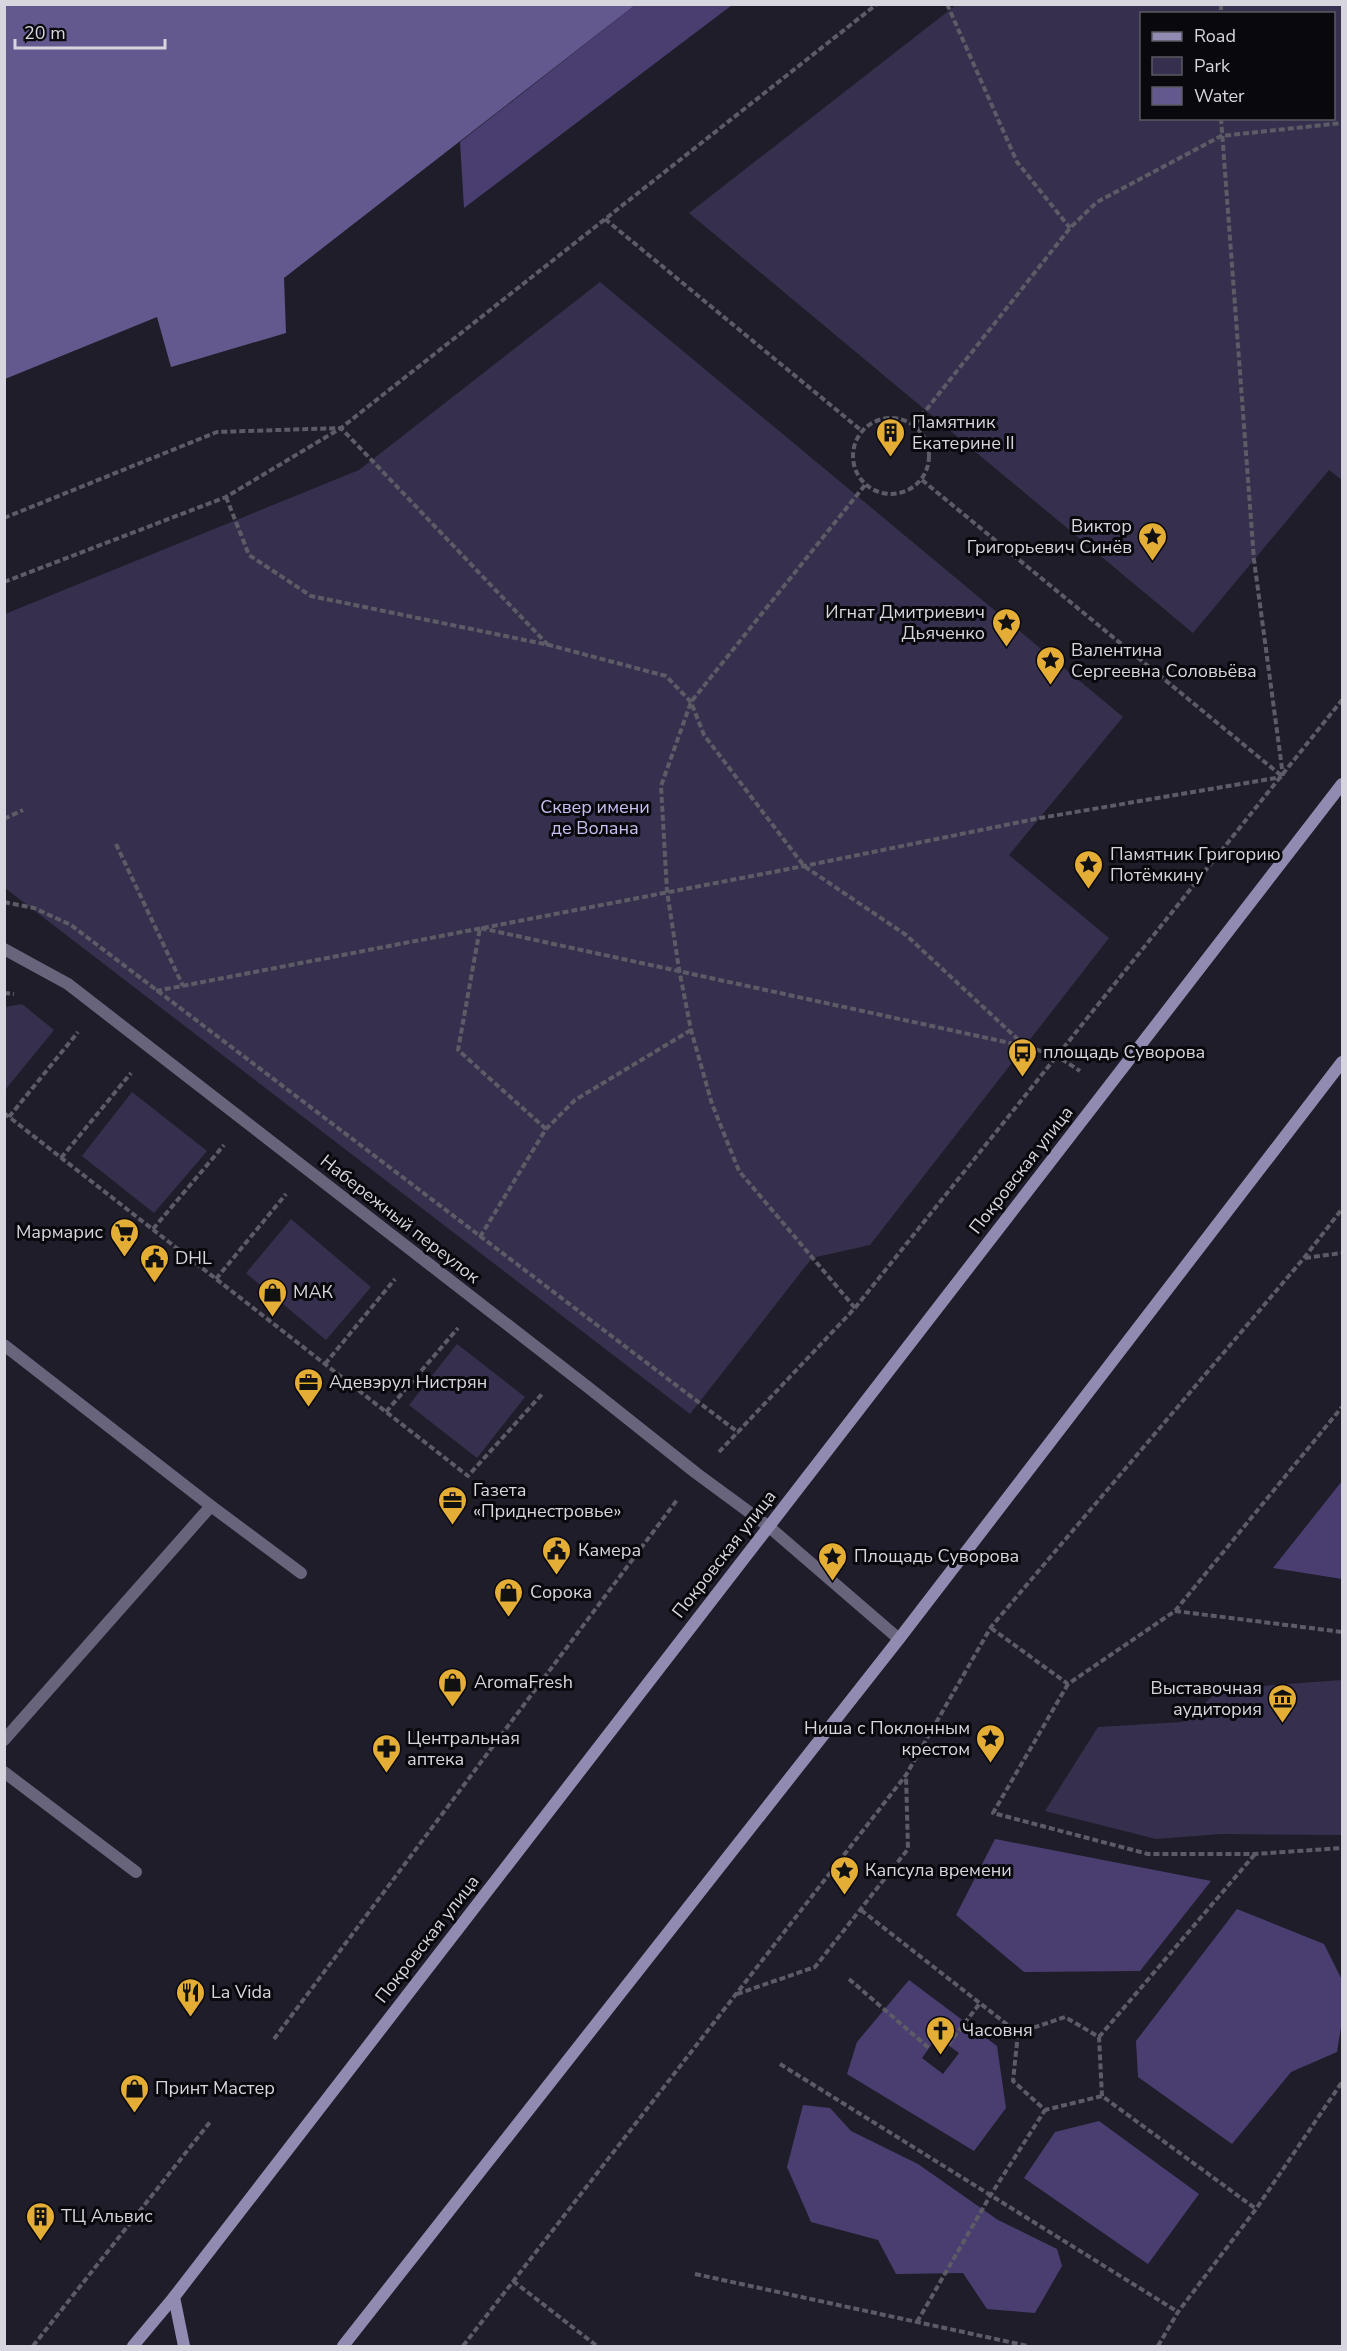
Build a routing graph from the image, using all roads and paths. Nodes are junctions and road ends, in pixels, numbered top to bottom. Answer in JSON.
{"nodes":[{"id":1,"x":878,"y":4,"type":"edge"},
{"id":2,"x":947,"y":4,"type":"edge"},
{"id":3,"x":1221,"y":120,"type":"edge"},
{"id":4,"x":1342,"y":123,"type":"edge"},
{"id":5,"x":1221,"y":136,"type":"junction"},
{"id":6,"x":605,"y":219,"type":"junction"},
{"id":7,"x":1070,"y":228,"type":"junction"},
{"id":8,"x":915,"y":424,"type":"junction"},
{"id":9,"x":341,"y":428,"type":"junction"},
{"id":10,"x":862,"y":431,"type":"junction"},
{"id":11,"x":922,"y":480,"type":"junction"},
{"id":12,"x":865,"y":485,"type":"junction"},
{"id":13,"x":226,"y":497,"type":"junction"},
{"id":14,"x":4,"y":518,"type":"edge"},
{"id":15,"x":4,"y":582,"type":"edge"},
{"id":16,"x":549,"y":645,"type":"junction"},
{"id":17,"x":1342,"y":699,"type":"edge"},
{"id":18,"x":691,"y":702,"type":"junction"},
{"id":19,"x":1283,"y":777,"type":"junction"},
{"id":20,"x":1342,"y":784,"type":"edge"},
{"id":21,"x":23,"y":810,"type":"dead end"},
{"id":22,"x":4,"y":819,"type":"edge"},
{"id":23,"x":116,"y":844,"type":"dead end"},
{"id":24,"x":804,"y":866,"type":"junction"},
{"id":25,"x":667,"y":891,"type":"junction"},
{"id":26,"x":4,"y":902,"type":"edge"},
{"id":27,"x":480,"y":928,"type":"junction"},
{"id":28,"x":4,"y":949,"type":"edge"},
{"id":29,"x":679,"y":969,"type":"junction"},
{"id":30,"x":183,"y":986,"type":"junction"},
{"id":31,"x":156,"y":991,"type":"junction"},
{"id":32,"x":691,"y":1030,"type":"junction"},
{"id":33,"x":78,"y":1032,"type":"dead end"},
{"id":34,"x":1025,"y":1046,"type":"junction"},
{"id":35,"x":1057,"y":1056,"type":"junction"},
{"id":36,"x":1342,"y":1062,"type":"edge"},
{"id":37,"x":131,"y":1073,"type":"dead end"},
{"id":38,"x":1086,"y":1075,"type":"dead end"},
{"id":39,"x":4,"y":1113,"type":"edge"},
{"id":40,"x":9,"y":1117,"type":"junction"},
{"id":41,"x":546,"y":1129,"type":"junction"},
{"id":42,"x":224,"y":1145,"type":"dead end"},
{"id":43,"x":61,"y":1158,"type":"junction"},
{"id":44,"x":287,"y":1194,"type":"dead end"},
{"id":45,"x":1342,"y":1209,"type":"edge"},
{"id":46,"x":153,"y":1230,"type":"junction"},
{"id":47,"x":480,"y":1237,"type":"junction"},
{"id":48,"x":1342,"y":1253,"type":"edge"},
{"id":49,"x":1304,"y":1258,"type":"junction"},
{"id":50,"x":396,"y":1278,"type":"dead end"},
{"id":51,"x":216,"y":1279,"type":"junction"},
{"id":52,"x":855,"y":1308,"type":"junction"},
{"id":53,"x":459,"y":1327,"type":"dead end"},
{"id":54,"x":4,"y":1345,"type":"edge"},
{"id":55,"x":326,"y":1364,"type":"junction"},
{"id":56,"x":543,"y":1392,"type":"dead end"},
{"id":57,"x":1342,"y":1407,"type":"edge"},
{"id":58,"x":386,"y":1412,"type":"junction"},
{"id":59,"x":739,"y":1433,"type":"junction"},
{"id":60,"x":696,"y":1473,"type":"junction"},
{"id":61,"x":211,"y":1506,"type":"junction"},
{"id":62,"x":768,"y":1526,"type":"junction"},
{"id":63,"x":301,"y":1573,"type":"dead end"},
{"id":64,"x":1174,"y":1611,"type":"junction"},
{"id":65,"x":991,"y":1627,"type":"junction"},
{"id":66,"x":1342,"y":1632,"type":"edge"},
{"id":67,"x":899,"y":1639,"type":"junction"},
{"id":68,"x":1068,"y":1683,"type":"junction"},
{"id":69,"x":4,"y":1740,"type":"edge"},
{"id":70,"x":4,"y":1772,"type":"edge"},
{"id":71,"x":906,"y":1774,"type":"junction"},
{"id":72,"x":1342,"y":1848,"type":"edge"},
{"id":73,"x":1255,"y":1854,"type":"junction"},
{"id":74,"x":136,"y":1872,"type":"dead end"},
{"id":75,"x":861,"y":1910,"type":"junction"},
{"id":76,"x":849,"y":1979,"type":"dead end"},
{"id":77,"x":736,"y":1994,"type":"junction"},
{"id":78,"x":980,"y":2003,"type":"junction"},
{"id":79,"x":1018,"y":2033,"type":"junction"},
{"id":80,"x":1099,"y":2037,"type":"junction"},
{"id":81,"x":274,"y":2039,"type":"dead end"},
{"id":82,"x":948,"y":2045,"type":"dead end"},
{"id":83,"x":930,"y":2049,"type":"dead end"},
{"id":84,"x":780,"y":2064,"type":"dead end"},
{"id":85,"x":1342,"y":2082,"type":"edge"},
{"id":86,"x":1102,"y":2096,"type":"junction"},
{"id":87,"x":1045,"y":2110,"type":"junction"},
{"id":88,"x":210,"y":2122,"type":"dead end"},
{"id":89,"x":990,"y":2196,"type":"junction"},
{"id":90,"x":1256,"y":2209,"type":"junction"},
{"id":91,"x":695,"y":2274,"type":"dead end"},
{"id":92,"x":513,"y":2281,"type":"junction"},
{"id":93,"x":174,"y":2297,"type":"junction"},
{"id":94,"x":1178,"y":2312,"type":"junction"},
{"id":95,"x":917,"y":2322,"type":"junction"},
{"id":96,"x":33,"y":2346,"type":"edge"},
{"id":97,"x":134,"y":2346,"type":"edge"},
{"id":98,"x":184,"y":2346,"type":"edge"},
{"id":99,"x":343,"y":2346,"type":"edge"},
{"id":100,"x":463,"y":2346,"type":"edge"},
{"id":101,"x":597,"y":2346,"type":"edge"},
{"id":102,"x":1028,"y":2346,"type":"edge"},
{"id":103,"x":1158,"y":2346,"type":"edge"}],
"edges":[{"from":1,"to":6,"type":"path"},
{"from":2,"to":7,"type":"path"},
{"from":3,"to":5,"type":"path"},
{"from":4,"to":5,"type":"path"},
{"from":5,"to":7,"type":"path"},
{"from":5,"to":19,"type":"path"},
{"from":6,"to":9,"type":"path"},
{"from":6,"to":10,"type":"path"},
{"from":7,"to":8,"type":"path"},
{"from":8,"to":10,"type":"path"},
{"from":8,"to":11,"type":"path"},
{"from":9,"to":13,"type":"path"},
{"from":9,"to":14,"type":"path"},
{"from":9,"to":16,"type":"path"},
{"from":10,"to":12,"type":"path"},
{"from":11,"to":12,"type":"path"},
{"from":11,"to":19,"type":"path"},
{"from":12,"to":18,"type":"path"},
{"from":13,"to":15,"type":"path"},
{"from":13,"to":16,"type":"path"},
{"from":16,"to":18,"type":"path"},
{"from":17,"to":19,"type":"path"},
{"from":18,"to":24,"type":"path"},
{"from":18,"to":25,"type":"path"},
{"from":19,"to":24,"type":"path"},
{"from":19,"to":35,"type":"path"},
{"from":20,"to":62,"type":"main road","name":"Покровская улица"},
{"from":21,"to":22,"type":"path"},
{"from":23,"to":30,"type":"path"},
{"from":24,"to":25,"type":"path"},
{"from":24,"to":34,"type":"path"},
{"from":25,"to":27,"type":"path"},
{"from":25,"to":29,"type":"path"},
{"from":26,"to":31,"type":"path"},
{"from":27,"to":29,"type":"path"},
{"from":27,"to":30,"type":"path"},
{"from":27,"to":41,"type":"path"},
{"from":28,"to":60,"type":"street","name":"Набережный переулок"},
{"from":29,"to":32,"type":"path"},
{"from":29,"to":34,"type":"path"},
{"from":30,"to":31,"type":"path"},
{"from":31,"to":47,"type":"path"},
{"from":32,"to":41,"type":"path"},
{"from":32,"to":52,"type":"path"},
{"from":33,"to":40,"type":"path"},
{"from":34,"to":35,"type":"path"},
{"from":35,"to":38,"type":"path"},
{"from":35,"to":52,"type":"path"},
{"from":36,"to":67,"type":"main road"},
{"from":37,"to":43,"type":"path"},
{"from":39,"to":40,"type":"path"},
{"from":40,"to":43,"type":"path"},
{"from":41,"to":47,"type":"path"},
{"from":42,"to":46,"type":"path"},
{"from":43,"to":46,"type":"path"},
{"from":44,"to":51,"type":"path"},
{"from":45,"to":49,"type":"path"},
{"from":46,"to":51,"type":"path"},
{"from":47,"to":59,"type":"path"},
{"from":48,"to":49,"type":"path"},
{"from":49,"to":65,"type":"path"},
{"from":50,"to":55,"type":"path"},
{"from":51,"to":55,"type":"path"},
{"from":52,"to":59,"type":"path"},
{"from":53,"to":58,"type":"path"},
{"from":54,"to":61,"type":"street"},
{"from":55,"to":58,"type":"path"},
{"from":56,"to":58,"type":"path"},
{"from":57,"to":64,"type":"path"},
{"from":59,"to":60,"type":"path"},
{"from":60,"to":62,"type":"street","name":"Набережный переулок"},
{"from":60,"to":81,"type":"path"},
{"from":61,"to":63,"type":"street"},
{"from":61,"to":69,"type":"street"},
{"from":62,"to":67,"type":"street","name":"Набережный переулок"},
{"from":62,"to":93,"type":"main road","name":"Покровская улица"},
{"from":64,"to":66,"type":"path"},
{"from":64,"to":68,"type":"path"},
{"from":65,"to":68,"type":"path"},
{"from":65,"to":71,"type":"path"},
{"from":67,"to":99,"type":"main road"},
{"from":68,"to":73,"type":"path"},
{"from":70,"to":74,"type":"street"},
{"from":71,"to":75,"type":"path"},
{"from":71,"to":77,"type":"path"},
{"from":72,"to":73,"type":"path"},
{"from":73,"to":80,"type":"path"},
{"from":75,"to":77,"type":"path"},
{"from":75,"to":78,"type":"path"},
{"from":76,"to":83,"type":"path"},
{"from":77,"to":92,"type":"path"},
{"from":78,"to":79,"type":"path"},
{"from":78,"to":82,"type":"path"},
{"from":79,"to":80,"type":"path"},
{"from":79,"to":87,"type":"path"},
{"from":80,"to":86,"type":"path"},
{"from":84,"to":89,"type":"path"},
{"from":85,"to":90,"type":"path"},
{"from":86,"to":87,"type":"path"},
{"from":86,"to":90,"type":"path"},
{"from":87,"to":89,"type":"path"},
{"from":88,"to":96,"type":"path"},
{"from":89,"to":94,"type":"path"},
{"from":89,"to":95,"type":"path"},
{"from":90,"to":94,"type":"path"},
{"from":91,"to":95,"type":"path"},
{"from":92,"to":100,"type":"path"},
{"from":92,"to":101,"type":"path"},
{"from":93,"to":97,"type":"main road","name":"Покровская улица"},
{"from":93,"to":98,"type":"main road"},
{"from":94,"to":103,"type":"path"},
{"from":95,"to":102,"type":"path"}]}
